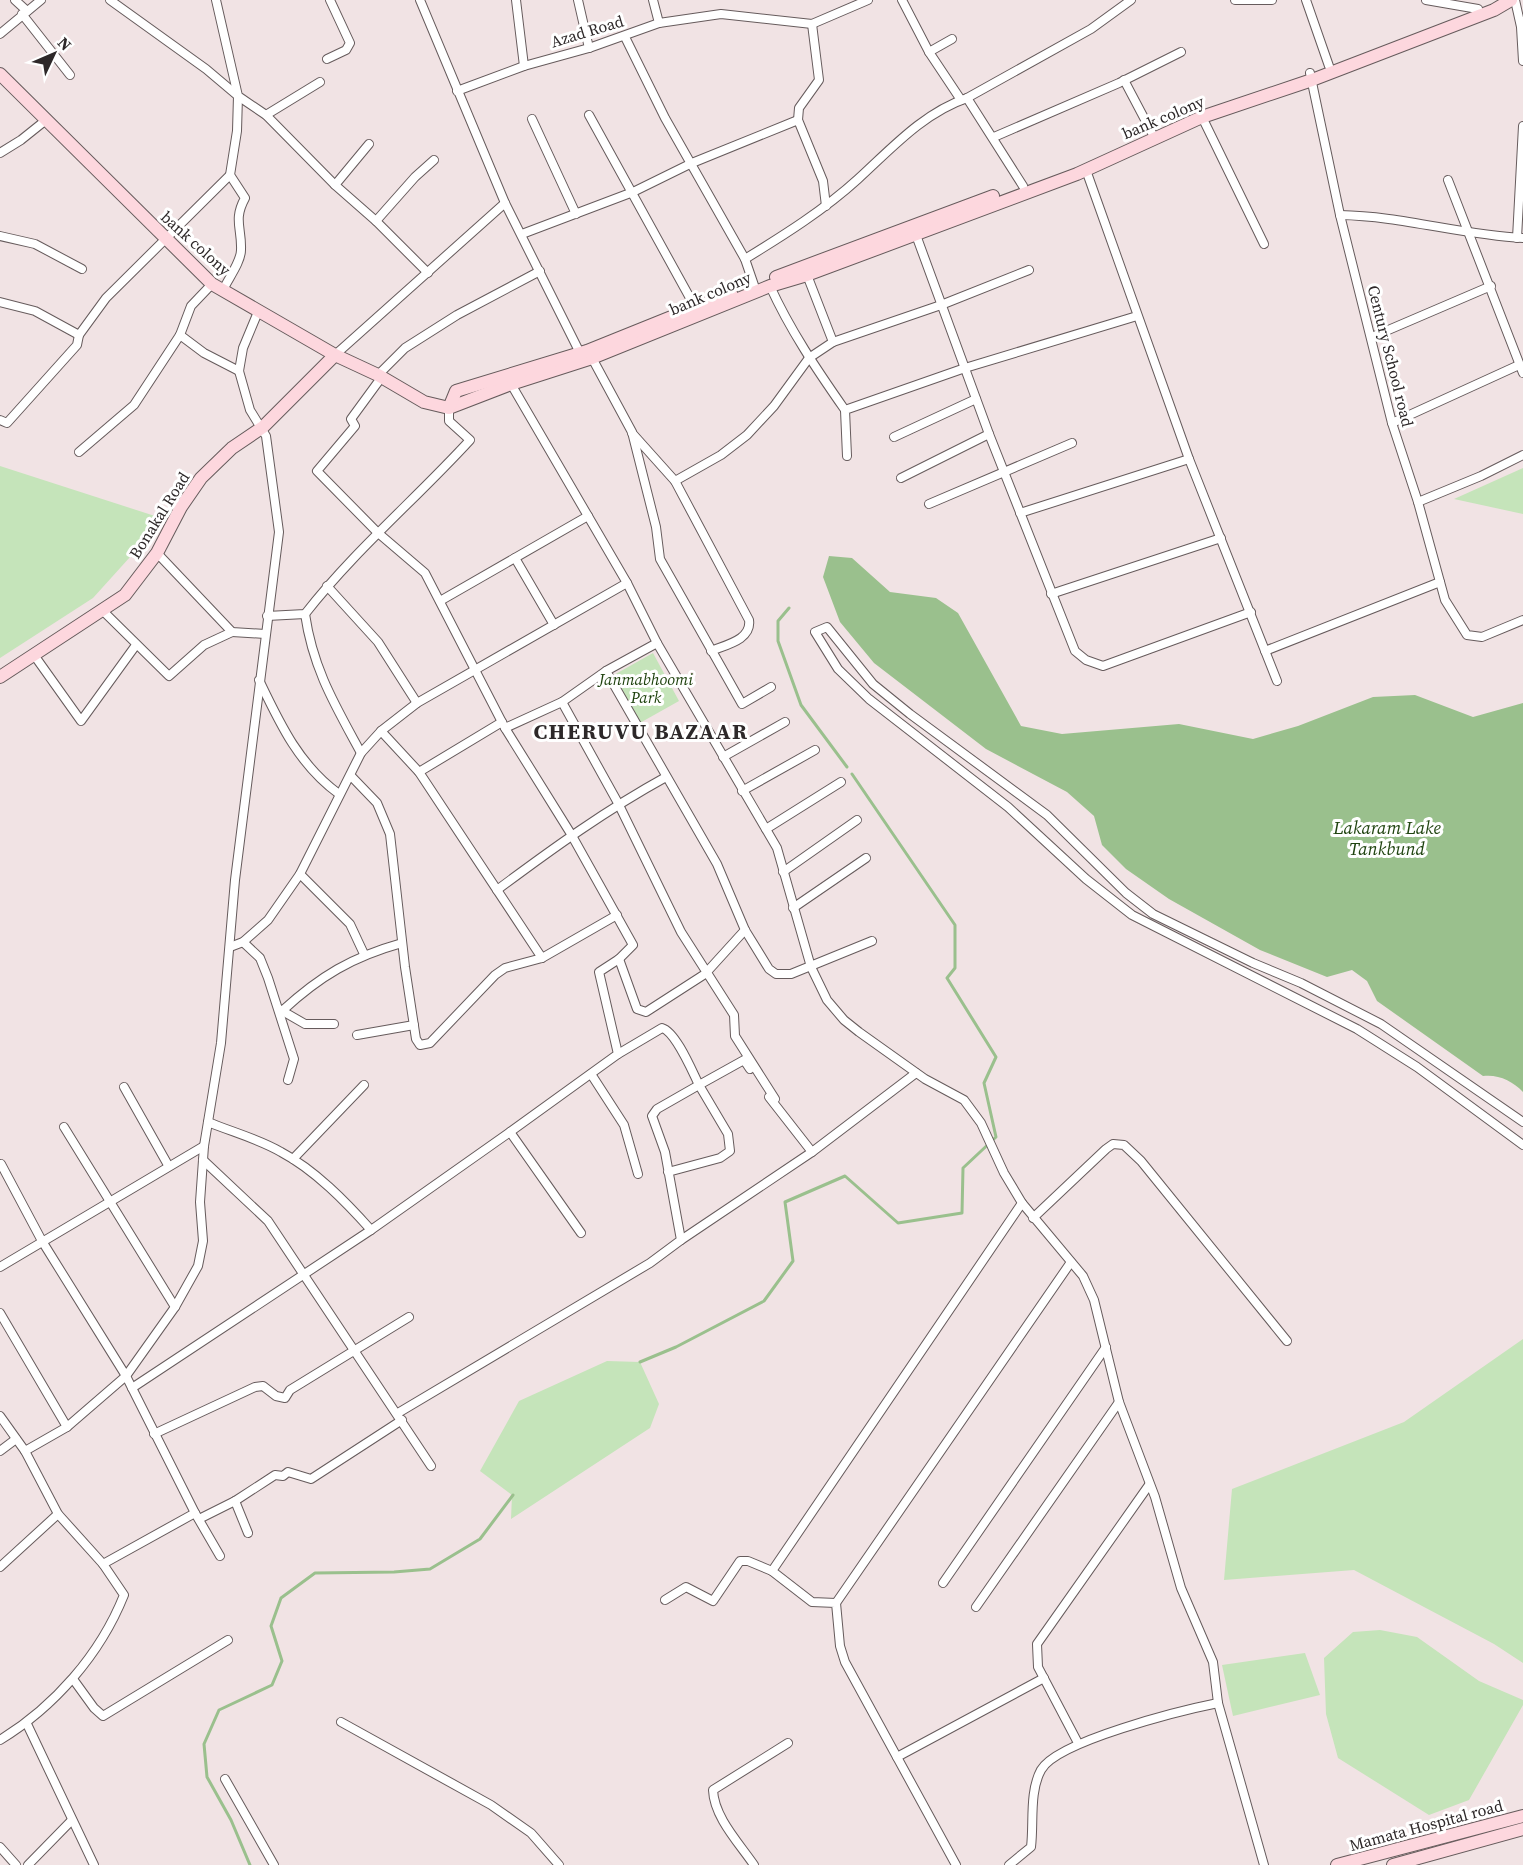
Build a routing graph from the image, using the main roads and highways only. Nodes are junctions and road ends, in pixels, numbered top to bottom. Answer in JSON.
{"nodes":[{"id":1,"x":1498,"y":0,"type":"edge"},
{"id":2,"x":1513,"y":0,"type":"edge"},
{"id":3,"x":1311,"y":77,"type":"junction"},
{"id":4,"x":3,"y":83,"type":"edge"},
{"id":5,"x":755,"y":288,"type":"junction"},
{"id":6,"x":335,"y":356,"type":"junction"},
{"id":7,"x":586,"y":358,"type":"junction"},
{"id":8,"x":449,"y":408,"type":"junction"},
{"id":9,"x":0,"y":677,"type":"edge"},
{"id":10,"x":1523,"y":1816,"type":"edge"},
{"id":11,"x":1523,"y":1829,"type":"edge"},
{"id":12,"x":1337,"y":1865,"type":"edge"},
{"id":13,"x":1393,"y":1865,"type":"edge"}],
"edges":[{"from":1,"to":3,"type":"main road"},
{"from":2,"to":3,"type":"main road","name":"bank colony"},
{"from":3,"to":5,"type":"main road"},
{"from":3,"to":5,"type":"main road","name":"bank colony"},
{"from":4,"to":6,"type":"main road","name":"bank colony"},
{"from":5,"to":7,"type":"main road","name":"bank colony"},
{"from":5,"to":7,"type":"main road"},
{"from":6,"to":8,"type":"main road","name":"bank colony"},
{"from":6,"to":9,"type":"main road","name":"Bonakal Road"},
{"from":7,"to":8,"type":"main road","name":"bank colony"},
{"from":7,"to":8,"type":"main road"},
{"from":10,"to":12,"type":"main road","name":"Mamata Hospital road"},
{"from":11,"to":13,"type":"main road","name":"Mamata Hospital road"}]}
